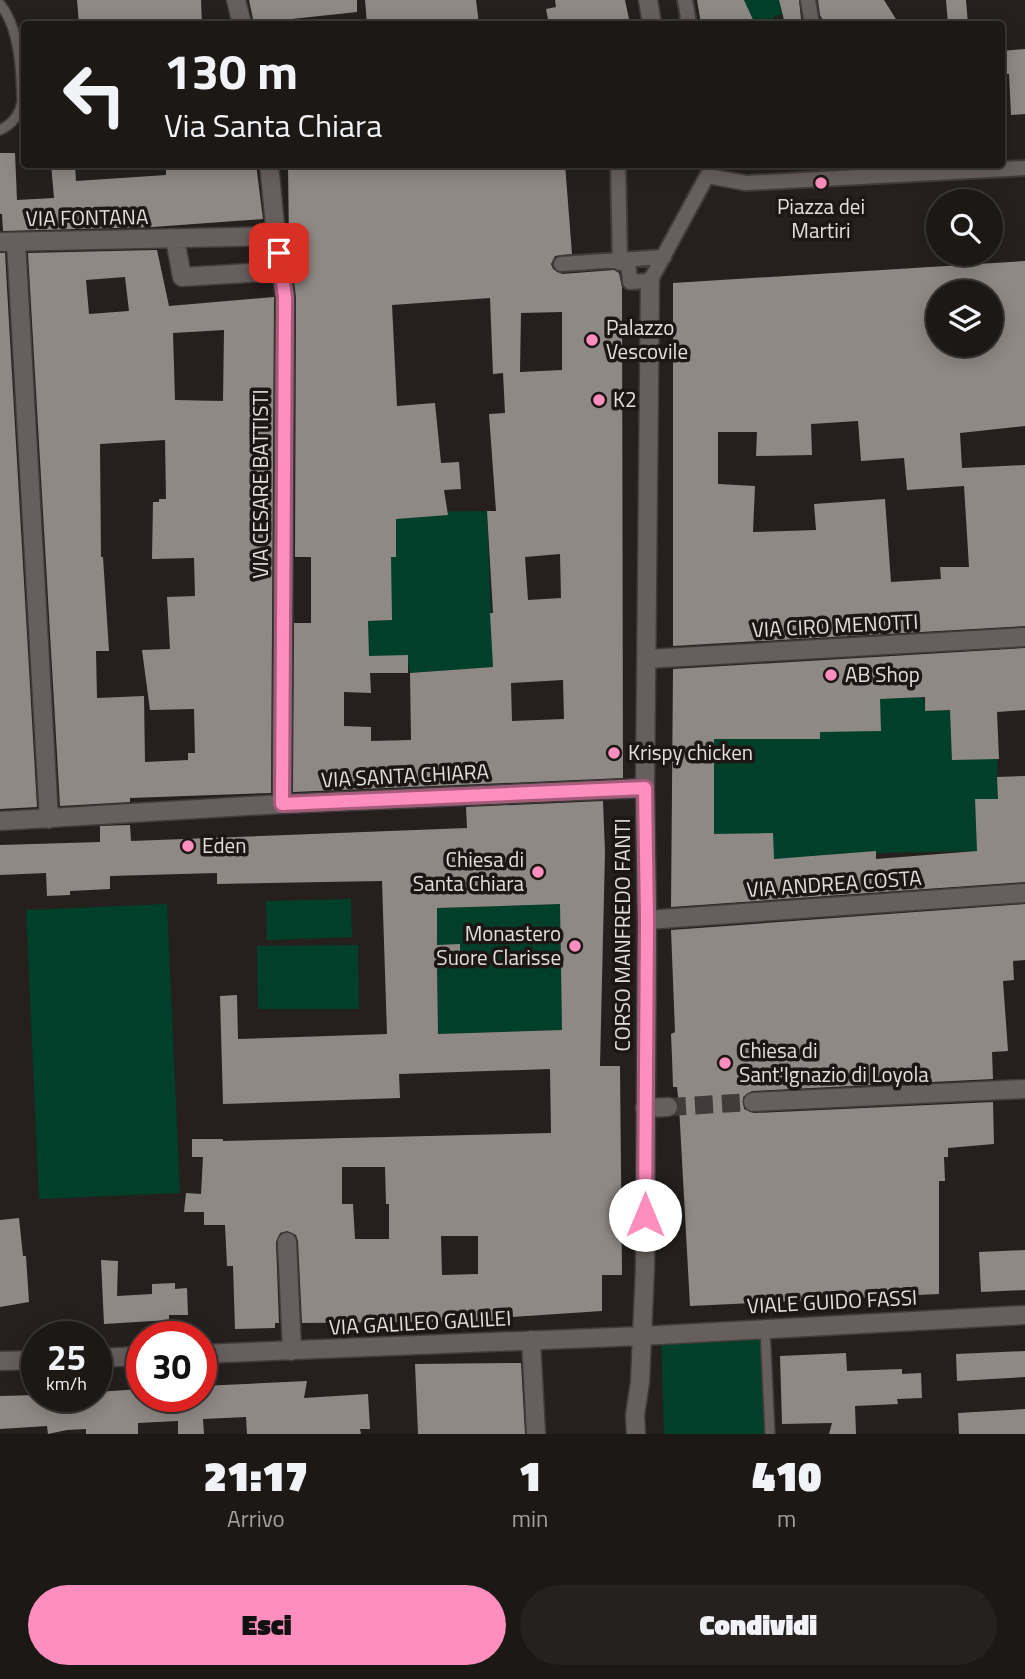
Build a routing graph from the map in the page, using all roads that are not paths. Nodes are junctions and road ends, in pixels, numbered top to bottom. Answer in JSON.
{"nodes":[{"id":1,"x":236,"y":0,"type":"edge"},
{"id":2,"x":648,"y":0,"type":"edge"},
{"id":3,"x":685,"y":0,"type":"edge"},
{"id":4,"x":808,"y":0,"type":"edge"},
{"id":5,"x":0,"y":4,"type":"edge"},
{"id":6,"x":241,"y":21,"type":"edge"},
{"id":7,"x":652,"y":21,"type":"edge"},
{"id":8,"x":687,"y":21,"type":"edge"},
{"id":9,"x":811,"y":21,"type":"edge"},
{"id":10,"x":21,"y":93,"type":"edge"},
{"id":11,"x":21,"y":106,"type":"edge"},
{"id":12,"x":0,"y":130,"type":"edge"},
{"id":13,"x":269,"y":168,"type":"edge"},
{"id":14,"x":618,"y":168,"type":"edge"},
{"id":15,"x":1025,"y":168,"type":"edge"},
{"id":16,"x":704,"y":170,"type":"edge"},
{"id":17,"x":835,"y":171,"type":"edge"},
{"id":18,"x":276,"y":236,"type":"junction"},
{"id":19,"x":175,"y":239,"type":"junction"},
{"id":20,"x":8,"y":242,"type":"edge"},
{"id":21,"x":664,"y":257,"type":"junction"},
{"id":22,"x":620,"y":260,"type":"junction"},
{"id":23,"x":561,"y":264,"type":"dead end"},
{"id":24,"x":281,"y":271,"type":"junction"},
{"id":25,"x":650,"y":281,"type":"junction"},
{"id":26,"x":1025,"y":637,"type":"edge"},
{"id":27,"x":647,"y":659,"type":"junction"},
{"id":28,"x":645,"y":788,"type":"junction"},
{"id":29,"x":282,"y":804,"type":"junction"},
{"id":30,"x":49,"y":819,"type":"junction"},
{"id":31,"x":0,"y":821,"type":"edge"},
{"id":32,"x":1025,"y":893,"type":"edge"},
{"id":33,"x":647,"y":920,"type":"junction"},
{"id":34,"x":1025,"y":1088,"type":"edge"},
{"id":35,"x":753,"y":1102,"type":"tunnel mouth"},
{"id":36,"x":668,"y":1107,"type":"tunnel mouth"},
{"id":37,"x":645,"y":1108,"type":"junction"},
{"id":38,"x":287,"y":1242,"type":"dead end"},
{"id":39,"x":1025,"y":1314,"type":"edge"},
{"id":40,"x":765,"y":1329,"type":"junction"},
{"id":41,"x":641,"y":1336,"type":"junction"},
{"id":42,"x":531,"y":1340,"type":"junction"},
{"id":43,"x":292,"y":1351,"type":"junction"},
{"id":44,"x":217,"y":1353,"type":"edge"},
{"id":45,"x":21,"y":1360,"type":"edge"},
{"id":46,"x":0,"y":1361,"type":"edge"},
{"id":47,"x":640,"y":1382,"type":"junction"},
{"id":48,"x":635,"y":1415,"type":"junction"},
{"id":49,"x":536,"y":1434,"type":"edge"},
{"id":50,"x":627,"y":1434,"type":"edge"},
{"id":51,"x":636,"y":1434,"type":"edge"},
{"id":52,"x":646,"y":1434,"type":"edge"},
{"id":53,"x":770,"y":1434,"type":"edge"}],
"edges":[{"from":1,"to":6,"type":"street"},
{"from":2,"to":7,"type":"street"},
{"from":3,"to":8,"type":"street"},
{"from":4,"to":9,"type":"street"},
{"from":5,"to":10,"type":"lane"},
{"from":11,"to":12,"type":"lane"},
{"from":13,"to":18,"type":"street","name":"VIA CESARE BATTISTI"},
{"from":14,"to":22,"type":"street"},
{"from":15,"to":17,"type":"street"},
{"from":16,"to":17,"type":"street"},
{"from":16,"to":21,"type":"street"},
{"from":18,"to":19,"type":"street","name":"VIA FONTANA"},
{"from":18,"to":24,"type":"street","name":"VIA CESARE BATTISTI"},
{"from":19,"to":20,"type":"street","name":"VIA FONTANA"},
{"from":19,"to":24,"type":"street"},
{"from":20,"to":30,"type":"street"},
{"from":21,"to":22,"type":"street"},
{"from":21,"to":25,"type":"street"},
{"from":22,"to":23,"type":"street"},
{"from":22,"to":25,"type":"street"},
{"from":24,"to":29,"type":"street","name":"VIA CESARE BATTISTI"},
{"from":25,"to":27,"type":"street","name":"CORSO MANFREDO FANTI"},
{"from":26,"to":27,"type":"street","name":"VIA CIRO MENOTTI"},
{"from":27,"to":28,"type":"street","name":"CORSO MANFREDO FANTI"},
{"from":28,"to":29,"type":"street","name":"VIA SANTA CHIARA"},
{"from":28,"to":33,"type":"street","name":"CORSO MANFREDO FANTI"},
{"from":29,"to":30,"type":"street","name":"VIA SANTA CHIARA"},
{"from":30,"to":31,"type":"street","name":"VIA SANTA CHIARA"},
{"from":32,"to":33,"type":"street","name":"VIA ANDREA COSTA"},
{"from":33,"to":37,"type":"street","name":"CORSO MANFREDO FANTI"},
{"from":34,"to":35,"type":"street"},
{"from":36,"to":37,"type":"street"},
{"from":37,"to":41,"type":"street","name":"CORSO MANFREDO FANTI"},
{"from":38,"to":43,"type":"street"},
{"from":39,"to":40,"type":"street","name":"VIALE GUIDO FASSI"},
{"from":40,"to":41,"type":"street","name":"VIALE GUIDO FASSI"},
{"from":40,"to":53,"type":"lane"},
{"from":41,"to":42,"type":"street","name":"VIA GALILEO GALILEI"},
{"from":41,"to":47,"type":"street","name":"CORSO MANFREDO FANTI"},
{"from":42,"to":43,"type":"street","name":"VIA GALILEO GALILEI"},
{"from":42,"to":49,"type":"street"},
{"from":43,"to":44,"type":"street","name":"VIA GALILEO GALILEI"},
{"from":45,"to":46,"type":"street"},
{"from":47,"to":48,"type":"street"},
{"from":47,"to":52,"type":"street"},
{"from":48,"to":50,"type":"street"},
{"from":48,"to":51,"type":"street"}]}
